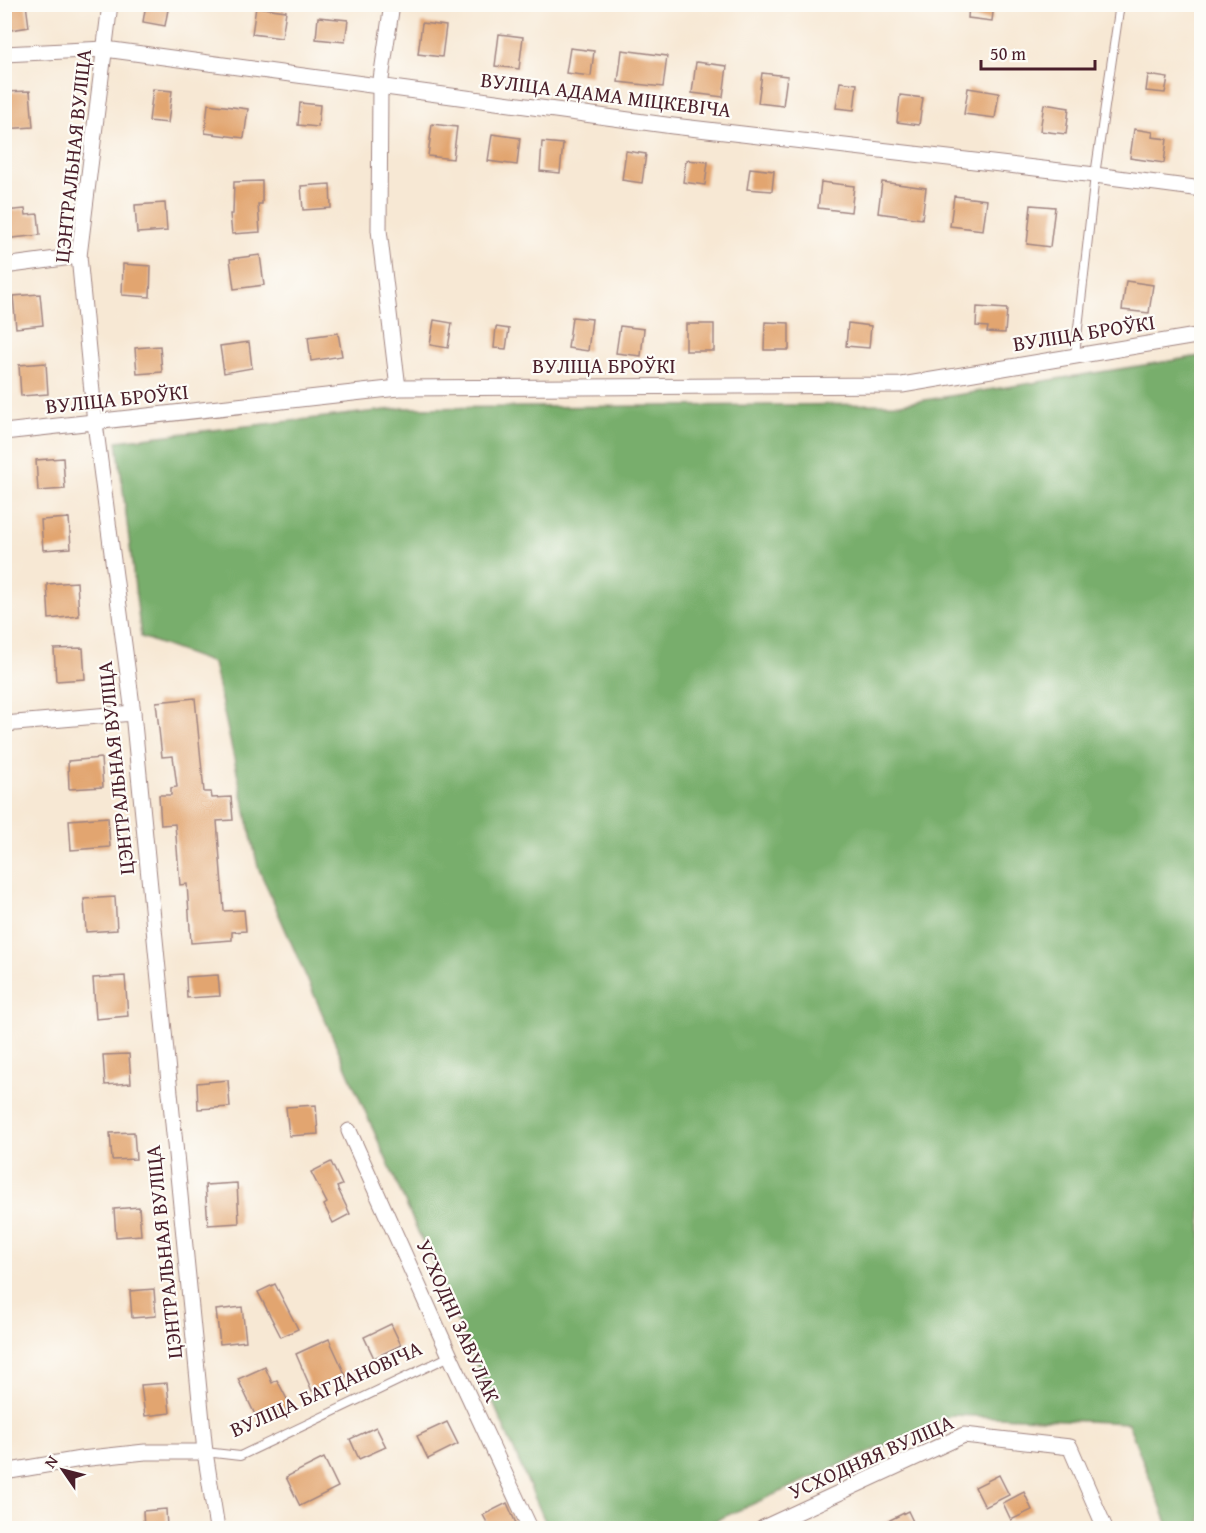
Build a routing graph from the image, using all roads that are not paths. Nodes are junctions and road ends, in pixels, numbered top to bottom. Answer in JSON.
{"nodes":[{"id":1,"x":110,"y":4,"type":"edge"},
{"id":2,"x":392,"y":4,"type":"edge"},
{"id":3,"x":1120,"y":4,"type":"edge"},
{"id":4,"x":105,"y":49,"type":"junction"},
{"id":5,"x":4,"y":54,"type":"edge"},
{"id":6,"x":380,"y":86,"type":"junction"},
{"id":7,"x":1095,"y":175,"type":"junction"},
{"id":8,"x":1202,"y":189,"type":"edge"},
{"id":9,"x":79,"y":256,"type":"junction"},
{"id":10,"x":4,"y":266,"type":"edge"},
{"id":11,"x":1202,"y":335,"type":"edge"},
{"id":12,"x":1075,"y":355,"type":"junction"},
{"id":13,"x":398,"y":388,"type":"junction"},
{"id":14,"x":95,"y":423,"type":"junction"},
{"id":15,"x":4,"y":432,"type":"edge"},
{"id":16,"x":133,"y":713,"type":"junction"},
{"id":17,"x":4,"y":724,"type":"edge"},
{"id":18,"x":349,"y":1131,"type":"dead end"},
{"id":19,"x":450,"y":1356,"type":"junction"},
{"id":20,"x":205,"y":1452,"type":"junction"},
{"id":21,"x":4,"y":1472,"type":"edge"},
{"id":22,"x":217,"y":1528,"type":"edge"},
{"id":23,"x":530,"y":1528,"type":"edge"},
{"id":24,"x":763,"y":1528,"type":"edge"},
{"id":25,"x":1105,"y":1528,"type":"edge"}],
"edges":[{"from":1,"to":4,"type":"street","name":"ЦЭНТРАЛЬНАЯ ВУЛІЦА"},
{"from":2,"to":6,"type":"street"},
{"from":3,"to":7,"type":"lane"},
{"from":4,"to":5,"type":"street","name":"ВУЛІЦА АДАМА МІЦКЕВІЧА"},
{"from":4,"to":6,"type":"street","name":"ВУЛІЦА АДАМА МІЦКЕВІЧА"},
{"from":4,"to":9,"type":"street","name":"ЦЭНТРАЛЬНАЯ ВУЛІЦА"},
{"from":6,"to":7,"type":"street","name":"ВУЛІЦА АДАМА МІЦКЕВІЧА"},
{"from":6,"to":13,"type":"street"},
{"from":7,"to":8,"type":"street","name":"ВУЛІЦА АДАМА МІЦКЕВІЧА"},
{"from":7,"to":12,"type":"lane"},
{"from":9,"to":10,"type":"street"},
{"from":9,"to":14,"type":"street","name":"ЦЭНТРАЛЬНАЯ ВУЛІЦА"},
{"from":11,"to":12,"type":"street","name":"ВУЛІЦА БРОЎКІ"},
{"from":12,"to":13,"type":"street","name":"ВУЛІЦА БРОЎКІ"},
{"from":13,"to":14,"type":"street","name":"ВУЛІЦА БРОЎКІ"},
{"from":14,"to":15,"type":"street","name":"ВУЛІЦА БРОЎКІ"},
{"from":14,"to":16,"type":"street","name":"ЦЭНТРАЛЬНАЯ ВУЛІЦА"},
{"from":16,"to":17,"type":"street"},
{"from":16,"to":20,"type":"street","name":"ЦЭНТРАЛЬНАЯ ВУЛІЦА"},
{"from":18,"to":19,"type":"street","name":"УСХОДНІ ЗАВУЛАК"},
{"from":19,"to":20,"type":"lane","name":"ВУЛІЦА БАГДАНОВІЧА"},
{"from":19,"to":23,"type":"street","name":"УСХОДНІ ЗАВУЛАК"},
{"from":20,"to":21,"type":"street","name":"ВУЛІЦА БАГДАНОВІЧА"},
{"from":20,"to":22,"type":"street","name":"ЦЭНТРАЛЬНАЯ ВУЛІЦА"},
{"from":24,"to":25,"type":"street","name":"УСХОДНЯЯ ВУЛІЦА"}]}
